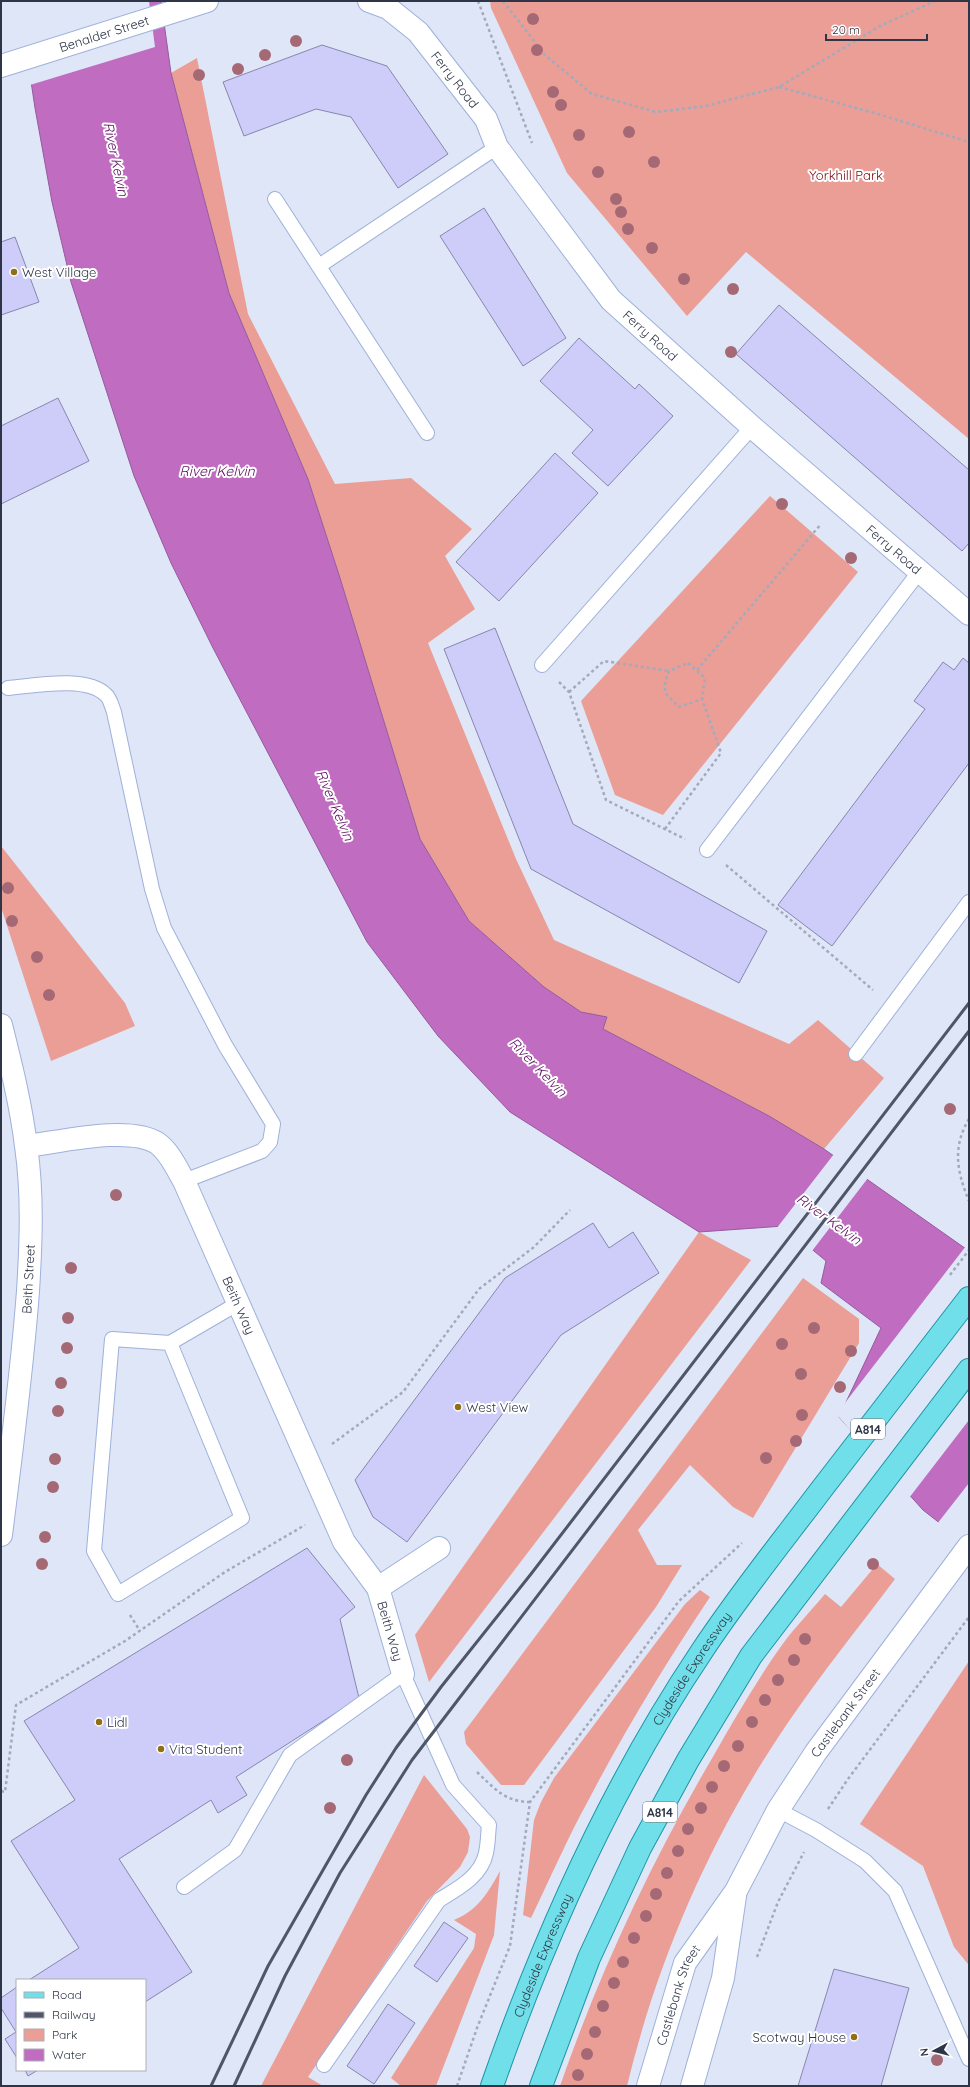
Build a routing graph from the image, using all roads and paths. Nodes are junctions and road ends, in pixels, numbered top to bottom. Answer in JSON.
{"nodes":[{"id":1,"x":207,"y":1,"type":"edge"},
{"id":2,"x":478,"y":1,"type":"edge"},
{"id":3,"x":503,"y":1,"type":"edge"},
{"id":4,"x":935,"y":1,"type":"edge"},
{"id":5,"x":383,"y":3,"type":"edge"},
{"id":6,"x":11,"y":63,"type":"edge"},
{"id":7,"x":779,"y":87,"type":"junction"},
{"id":8,"x":969,"y":142,"type":"edge"},
{"id":9,"x":497,"y":147,"type":"junction"},
{"id":10,"x":535,"y":150,"type":"dead end"},
{"id":11,"x":276,"y":199,"type":"dead end"},
{"id":12,"x":319,"y":266,"type":"junction"},
{"id":13,"x":752,"y":427,"type":"junction"},
{"id":14,"x":427,"y":433,"type":"dead end"},
{"id":15,"x":840,"y":502,"type":"junction"},
{"id":16,"x":919,"y":572,"type":"junction"},
{"id":17,"x":966,"y":606,"type":"edge"},
{"id":18,"x":542,"y":665,"type":"dead end"},
{"id":19,"x":697,"y":670,"type":"junction"},
{"id":20,"x":669,"y":671,"type":"junction"},
{"id":21,"x":8,"y":688,"type":"dead end"},
{"id":22,"x":569,"y":692,"type":"dead end"},
{"id":23,"x":702,"y":699,"type":"junction"},
{"id":24,"x":665,"y":829,"type":"dead end"},
{"id":25,"x":707,"y":850,"type":"dead end"},
{"id":26,"x":969,"y":902,"type":"edge"},
{"id":27,"x":1,"y":1025,"type":"edge"},
{"id":28,"x":856,"y":1054,"type":"dead end"},
{"id":29,"x":969,"y":1118,"type":"edge"},
{"id":30,"x":26,"y":1146,"type":"junction"},
{"id":31,"x":184,"y":1181,"type":"junction"},
{"id":32,"x":969,"y":1201,"type":"edge"},
{"id":33,"x":570,"y":1210,"type":"dead end"},
{"id":34,"x":969,"y":1298,"type":"edge"},
{"id":35,"x":237,"y":1304,"type":"junction"},
{"id":36,"x":170,"y":1343,"type":"junction"},
{"id":37,"x":969,"y":1370,"type":"edge"},
{"id":38,"x":308,"y":1462,"type":"junction"},
{"id":39,"x":330,"y":1510,"type":"junction"},
{"id":40,"x":1,"y":1535,"type":"edge"},
{"id":41,"x":744,"y":1541,"type":"dead end"},
{"id":42,"x":969,"y":1546,"type":"edge"},
{"id":43,"x":439,"y":1548,"type":"dead end"},
{"id":44,"x":378,"y":1588,"type":"junction"},
{"id":45,"x":403,"y":1674,"type":"junction"},
{"id":46,"x":476,"y":1771,"type":"dead end"},
{"id":47,"x":1,"y":1791,"type":"edge"},
{"id":48,"x":530,"y":1802,"type":"junction"},
{"id":49,"x":778,"y":1810,"type":"junction"},
{"id":50,"x":184,"y":1887,"type":"dead end"},
{"id":51,"x":736,"y":1891,"type":"junction"},
{"id":52,"x":969,"y":2059,"type":"edge"},
{"id":53,"x":324,"y":2065,"type":"dead end"},
{"id":54,"x":457,"y":2086,"type":"edge"},
{"id":55,"x":492,"y":2086,"type":"edge"},
{"id":56,"x":541,"y":2086,"type":"edge"},
{"id":57,"x":648,"y":2086,"type":"edge"},
{"id":58,"x":692,"y":2086,"type":"edge"}],
"edges":[{"from":1,"to":6,"type":"street","name":"Benalder Street"},
{"from":2,"to":10,"type":"path"},
{"from":3,"to":7,"type":"path"},
{"from":4,"to":7,"type":"path"},
{"from":5,"to":9,"type":"street","name":"Ferry Road"},
{"from":7,"to":8,"type":"path"},
{"from":9,"to":12,"type":"lane"},
{"from":9,"to":13,"type":"street","name":"Ferry Road"},
{"from":11,"to":12,"type":"lane"},
{"from":12,"to":14,"type":"lane"},
{"from":13,"to":15,"type":"street","name":"Ferry Road"},
{"from":13,"to":18,"type":"lane"},
{"from":15,"to":16,"type":"street","name":"Ferry Road"},
{"from":15,"to":19,"type":"path"},
{"from":16,"to":17,"type":"street","name":"Ferry Road"},
{"from":16,"to":25,"type":"lane"},
{"from":19,"to":20,"type":"path"},
{"from":19,"to":23,"type":"path"},
{"from":20,"to":22,"type":"path"},
{"from":20,"to":23,"type":"path"},
{"from":21,"to":31,"type":"lane"},
{"from":23,"to":24,"type":"path"},
{"from":26,"to":28,"type":"lane"},
{"from":27,"to":30,"type":"street","name":"Beith Street"},
{"from":29,"to":32,"type":"path"},
{"from":30,"to":31,"type":"street","name":"Beith Way"},
{"from":30,"to":40,"type":"street","name":"Beith Street"},
{"from":31,"to":35,"type":"street","name":"Beith Way"},
{"from":33,"to":38,"type":"path"},
{"from":34,"to":55,"type":"main road","name":"Clydeside Expressway","number":"A814"},
{"from":35,"to":36,"type":"lane"},
{"from":35,"to":38,"type":"street","name":"Beith Way"},
{"from":36,"to":36,"type":"lane"},
{"from":37,"to":56,"type":"main road","number":"A814"},
{"from":38,"to":39,"type":"street","name":"Beith Way"},
{"from":39,"to":44,"type":"street","name":"Beith Way"},
{"from":39,"to":47,"type":"path"},
{"from":41,"to":48,"type":"path"},
{"from":42,"to":49,"type":"street","name":"Castlebank Street"},
{"from":43,"to":44,"type":"street","name":"Beith Way"},
{"from":44,"to":45,"type":"street","name":"Beith Way"},
{"from":45,"to":50,"type":"lane"},
{"from":45,"to":53,"type":"lane"},
{"from":46,"to":48,"type":"path"},
{"from":48,"to":54,"type":"path"},
{"from":49,"to":51,"type":"street","name":"Castlebank Street"},
{"from":49,"to":52,"type":"lane"},
{"from":51,"to":57,"type":"street","name":"Castlebank Street"},
{"from":51,"to":58,"type":"street","name":"Castlebank Street"}]}
